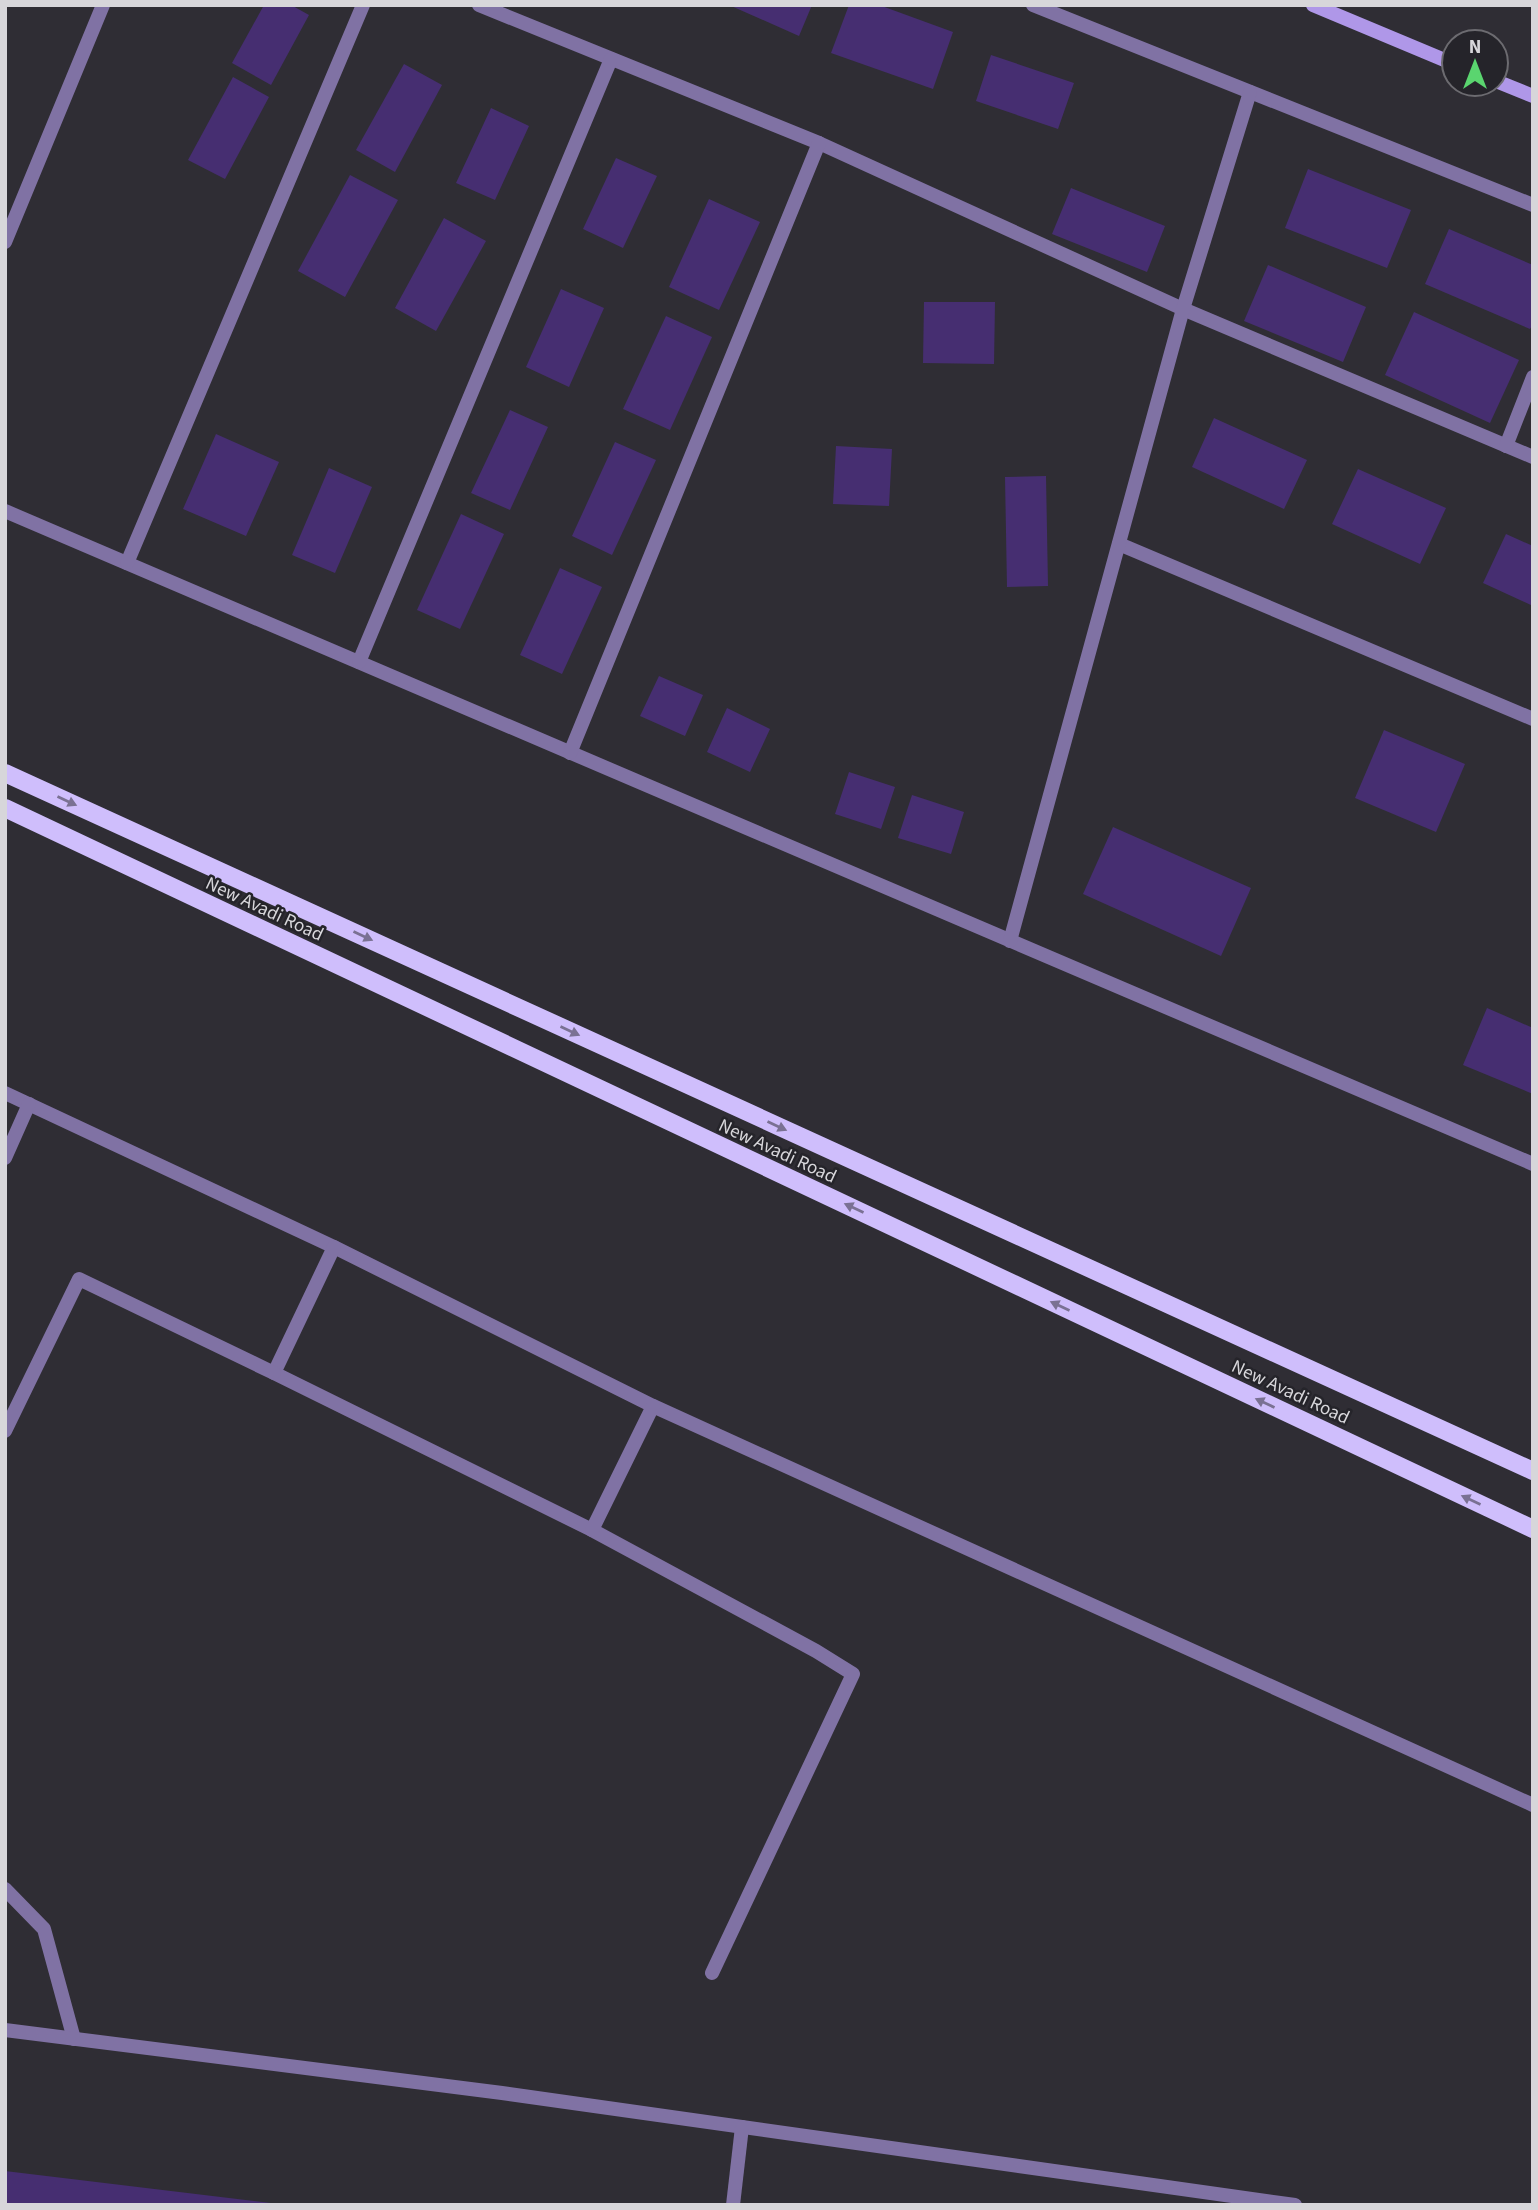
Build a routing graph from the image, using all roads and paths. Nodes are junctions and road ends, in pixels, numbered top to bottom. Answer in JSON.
{"nodes":[{"id":1,"x":103,"y":5,"type":"edge"},
{"id":2,"x":363,"y":5,"type":"edge"},
{"id":3,"x":479,"y":5,"type":"edge"},
{"id":4,"x":1033,"y":5,"type":"edge"},
{"id":5,"x":1313,"y":5,"type":"edge"},
{"id":6,"x":1440,"y":58,"type":"edge"},
{"id":7,"x":611,"y":59,"type":"junction"},
{"id":8,"x":1510,"y":87,"type":"edge"},
{"id":9,"x":1250,"y":92,"type":"junction"},
{"id":10,"x":1533,"y":96,"type":"edge"},
{"id":11,"x":819,"y":143,"type":"junction"},
{"id":12,"x":1533,"y":205,"type":"edge"},
{"id":13,"x":5,"y":242,"type":"edge"},
{"id":14,"x":1183,"y":309,"type":"junction"},
{"id":15,"x":1533,"y":377,"type":"edge"},
{"id":16,"x":1506,"y":446,"type":"junction"},
{"id":17,"x":1533,"y":457,"type":"edge"},
{"id":18,"x":5,"y":511,"type":"edge"},
{"id":19,"x":1119,"y":544,"type":"junction"},
{"id":20,"x":127,"y":563,"type":"junction"},
{"id":21,"x":359,"y":662,"type":"junction"},
{"id":22,"x":1533,"y":719,"type":"edge"},
{"id":23,"x":570,"y":753,"type":"junction"},
{"id":24,"x":5,"y":773,"type":"edge"},
{"id":25,"x":5,"y":808,"type":"edge"},
{"id":26,"x":1010,"y":941,"type":"junction"},
{"id":27,"x":5,"y":1093,"type":"edge"},
{"id":28,"x":29,"y":1104,"type":"junction"},
{"id":29,"x":5,"y":1158,"type":"edge"},
{"id":30,"x":1533,"y":1164,"type":"edge"},
{"id":31,"x":334,"y":1247,"type":"junction"},
{"id":32,"x":274,"y":1373,"type":"junction"},
{"id":33,"x":653,"y":1406,"type":"junction"},
{"id":34,"x":5,"y":1431,"type":"edge"},
{"id":35,"x":1533,"y":1471,"type":"edge"},
{"id":36,"x":1533,"y":1529,"type":"edge"},
{"id":37,"x":592,"y":1530,"type":"junction"},
{"id":38,"x":1533,"y":1805,"type":"edge"},
{"id":39,"x":5,"y":1889,"type":"edge"},
{"id":40,"x":712,"y":1973,"type":"dead end"},
{"id":41,"x":5,"y":2030,"type":"edge"},
{"id":42,"x":74,"y":2039,"type":"junction"},
{"id":43,"x":742,"y":2127,"type":"junction"},
{"id":44,"x":733,"y":2205,"type":"edge"},
{"id":45,"x":1295,"y":2205,"type":"edge"}],
"edges":[{"from":1,"to":13,"type":"street"},
{"from":2,"to":20,"type":"street"},
{"from":3,"to":7,"type":"street"},
{"from":4,"to":9,"type":"street"},
{"from":5,"to":6,"type":"main road"},
{"from":7,"to":11,"type":"street"},
{"from":7,"to":21,"type":"street"},
{"from":8,"to":10,"type":"main road"},
{"from":9,"to":12,"type":"street"},
{"from":9,"to":14,"type":"street"},
{"from":11,"to":14,"type":"street"},
{"from":11,"to":23,"type":"street"},
{"from":14,"to":16,"type":"street"},
{"from":14,"to":19,"type":"street"},
{"from":15,"to":16,"type":"street"},
{"from":16,"to":17,"type":"street"},
{"from":18,"to":20,"type":"street"},
{"from":19,"to":22,"type":"street"},
{"from":19,"to":26,"type":"street"},
{"from":20,"to":21,"type":"street"},
{"from":21,"to":23,"type":"street"},
{"from":23,"to":26,"type":"street"},
{"from":24,"to":35,"type":"main road","name":"New Avadi Road","one_way":true},
{"from":36,"to":25,"type":"main road","name":"New Avadi Road","one_way":true},
{"from":26,"to":30,"type":"street"},
{"from":27,"to":28,"type":"street"},
{"from":28,"to":29,"type":"street"},
{"from":28,"to":31,"type":"street"},
{"from":31,"to":32,"type":"street"},
{"from":31,"to":33,"type":"street"},
{"from":32,"to":34,"type":"street"},
{"from":32,"to":37,"type":"street"},
{"from":33,"to":37,"type":"street"},
{"from":33,"to":38,"type":"street"},
{"from":37,"to":40,"type":"street"},
{"from":39,"to":42,"type":"street"},
{"from":41,"to":42,"type":"street"},
{"from":42,"to":43,"type":"street"},
{"from":43,"to":44,"type":"street"},
{"from":43,"to":45,"type":"street"}]}
